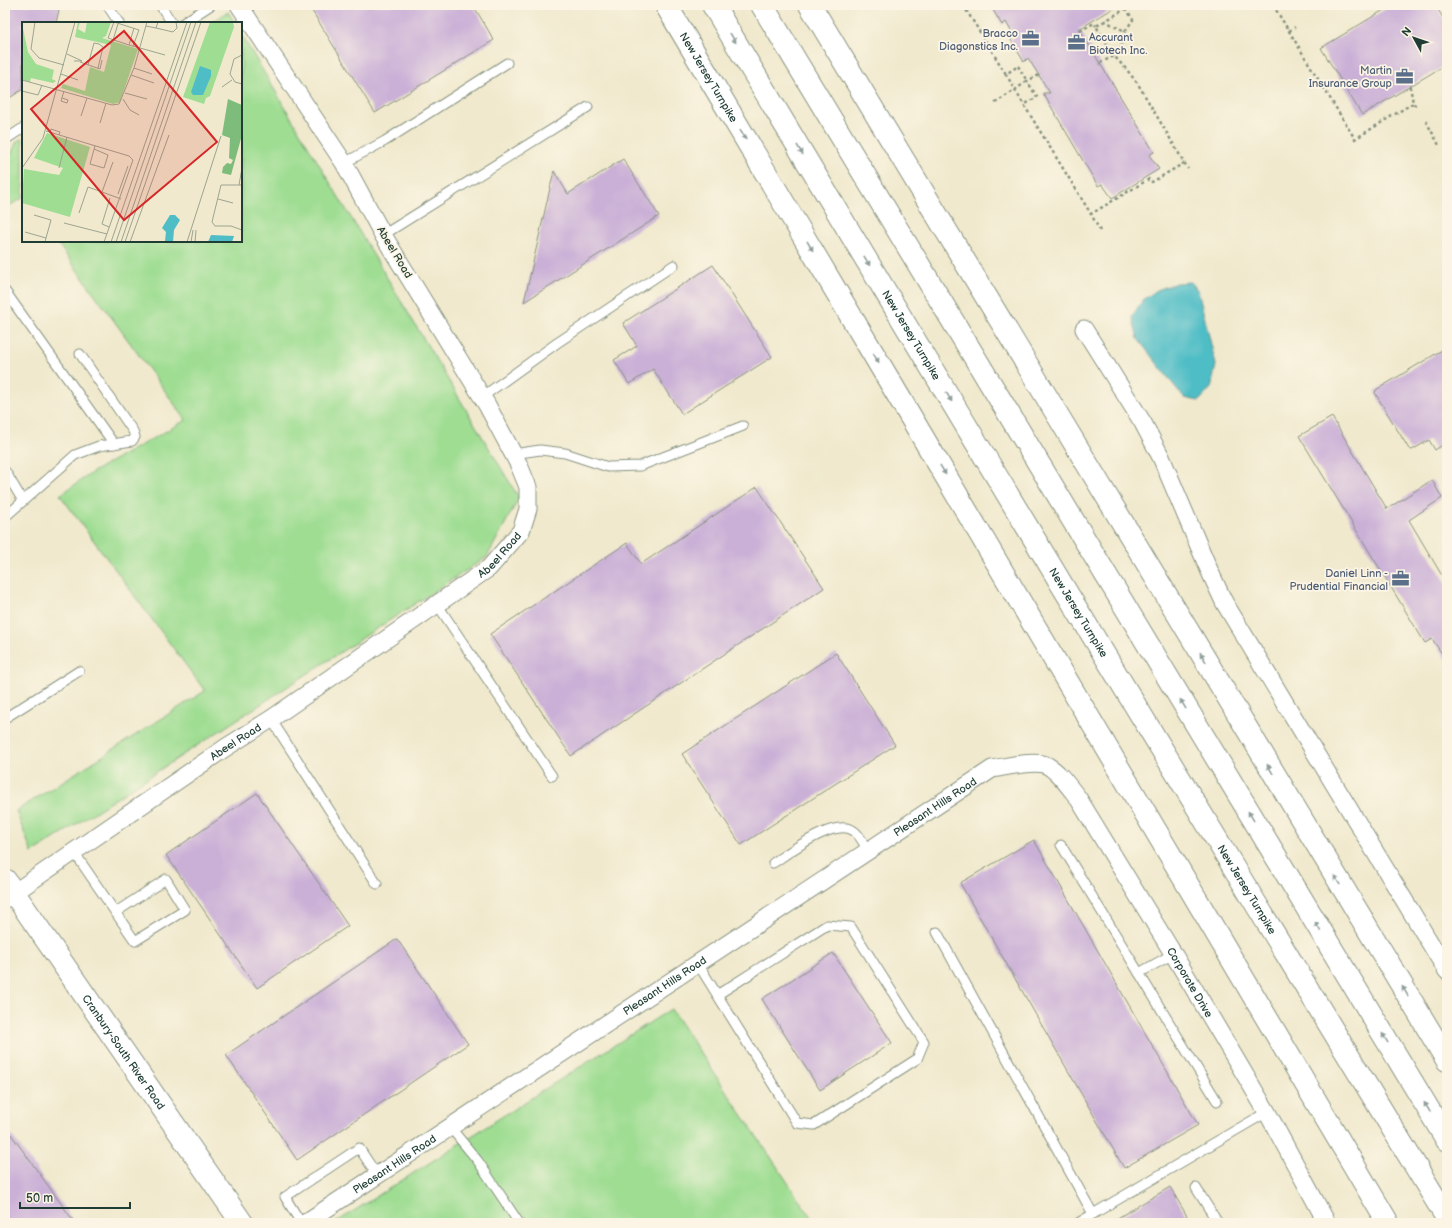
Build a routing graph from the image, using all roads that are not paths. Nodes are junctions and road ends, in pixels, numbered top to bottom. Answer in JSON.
{"nodes":[{"id":1,"x":107,"y":5,"type":"edge"},
{"id":2,"x":160,"y":5,"type":"edge"},
{"id":3,"x":211,"y":5,"type":"edge"},
{"id":4,"x":239,"y":5,"type":"edge"},
{"id":5,"x":666,"y":5,"type":"edge"},
{"id":6,"x":713,"y":5,"type":"edge"},
{"id":7,"x":762,"y":5,"type":"edge"},
{"id":8,"x":810,"y":5,"type":"edge"},
{"id":9,"x":118,"y":22,"type":"edge"},
{"id":10,"x":171,"y":22,"type":"edge"},
{"id":11,"x":185,"y":22,"type":"edge"},
{"id":12,"x":507,"y":63,"type":"dead end"},
{"id":13,"x":588,"y":107,"type":"dead end"},
{"id":14,"x":22,"y":129,"type":"edge"},
{"id":15,"x":5,"y":140,"type":"edge"},
{"id":16,"x":344,"y":163,"type":"junction"},
{"id":17,"x":384,"y":235,"type":"junction"},
{"id":18,"x":674,"y":265,"type":"dead end"},
{"id":19,"x":5,"y":290,"type":"edge"},
{"id":20,"x":1084,"y":329,"type":"dead end"},
{"id":21,"x":80,"y":354,"type":"dead end"},
{"id":22,"x":482,"y":397,"type":"junction"},
{"id":23,"x":743,"y":426,"type":"dead end"},
{"id":24,"x":114,"y":444,"type":"junction"},
{"id":25,"x":513,"y":454,"type":"junction"},
{"id":26,"x":5,"y":471,"type":"edge"},
{"id":27,"x":23,"y":501,"type":"junction"},
{"id":28,"x":5,"y":517,"type":"edge"},
{"id":29,"x":437,"y":604,"type":"junction"},
{"id":30,"x":79,"y":671,"type":"dead end"},
{"id":31,"x":5,"y":718,"type":"edge"},
{"id":32,"x":271,"y":719,"type":"junction"},
{"id":33,"x":1031,"y":763,"type":"joint"},
{"id":34,"x":552,"y":776,"type":"dead end"},
{"id":35,"x":1061,"y":846,"type":"dead end"},
{"id":36,"x":869,"y":851,"type":"junction"},
{"id":37,"x":74,"y":852,"type":"junction"},
{"id":38,"x":773,"y":863,"type":"dead end"},
{"id":39,"x":377,"y":884,"type":"dead end"},
{"id":40,"x":8,"y":891,"type":"edge"},
{"id":41,"x":116,"y":912,"type":"junction"},
{"id":42,"x":937,"y":932,"type":"dead end"},
{"id":43,"x":1173,"y":954,"type":"junction"},
{"id":44,"x":698,"y":964,"type":"junction"},
{"id":45,"x":1447,"y":971,"type":"edge"},
{"id":46,"x":1139,"y":973,"type":"junction"},
{"id":47,"x":717,"y":995,"type":"junction"},
{"id":48,"x":1447,"y":1060,"type":"edge"},
{"id":49,"x":1217,"y":1101,"type":"dead end"},
{"id":50,"x":1267,"y":1112,"type":"junction"},
{"id":51,"x":450,"y":1127,"type":"junction"},
{"id":52,"x":1447,"y":1140,"type":"edge"},
{"id":53,"x":378,"y":1175,"type":"junction"},
{"id":54,"x":1196,"y":1188,"type":"dead end"},
{"id":55,"x":1093,"y":1214,"type":"junction"},
{"id":56,"x":1447,"y":1218,"type":"edge"},
{"id":57,"x":242,"y":1223,"type":"edge"},
{"id":58,"x":301,"y":1223,"type":"edge"},
{"id":59,"x":305,"y":1223,"type":"edge"},
{"id":60,"x":519,"y":1223,"type":"edge"},
{"id":61,"x":1078,"y":1223,"type":"edge"},
{"id":62,"x":1218,"y":1223,"type":"edge"},
{"id":63,"x":1327,"y":1223,"type":"edge"},
{"id":64,"x":1388,"y":1223,"type":"edge"}],
"edges":[{"from":1,"to":9,"type":"lane"},
{"from":2,"to":10,"type":"lane"},
{"from":3,"to":11,"type":"lane"},
{"from":4,"to":16,"type":"street","name":"Abeel Road"},
{"from":5,"to":64,"type":"main road","name":"New Jersey Turnpike","one_way":true},
{"from":6,"to":56,"type":"main road","name":"New Jersey Turnpike","one_way":true},
{"from":52,"to":7,"type":"main road","one_way":true},
{"from":48,"to":8,"type":"main road","one_way":true},
{"from":12,"to":16,"type":"lane"},
{"from":13,"to":17,"type":"lane"},
{"from":14,"to":15,"type":"lane"},
{"from":16,"to":17,"type":"street","name":"Abeel Road"},
{"from":17,"to":22,"type":"street","name":"Abeel Road"},
{"from":18,"to":22,"type":"lane"},
{"from":19,"to":24,"type":"lane"},
{"from":20,"to":45,"type":"street"},
{"from":21,"to":24,"type":"lane"},
{"from":22,"to":25,"type":"street","name":"Abeel Road"},
{"from":23,"to":25,"type":"lane"},
{"from":24,"to":27,"type":"lane"},
{"from":25,"to":29,"type":"street","name":"Abeel Road"},
{"from":26,"to":27,"type":"lane"},
{"from":27,"to":28,"type":"lane"},
{"from":29,"to":32,"type":"street","name":"Abeel Road"},
{"from":29,"to":34,"type":"lane"},
{"from":30,"to":31,"type":"lane"},
{"from":32,"to":37,"type":"street","name":"Abeel Road"},
{"from":32,"to":39,"type":"lane"},
{"from":33,"to":36,"type":"street","name":"Pleasant Hills Road"},
{"from":33,"to":43,"type":"street","name":"Corporate Drive"},
{"from":35,"to":46,"type":"lane"},
{"from":36,"to":38,"type":"lane"},
{"from":36,"to":44,"type":"street","name":"Pleasant Hills Road"},
{"from":37,"to":40,"type":"street","name":"Abeel Road"},
{"from":37,"to":41,"type":"lane"},
{"from":40,"to":57,"type":"main road","name":"Cranbury-South River Road"},
{"from":41,"to":41,"type":"lane"},
{"from":42,"to":55,"type":"lane"},
{"from":43,"to":46,"type":"lane"},
{"from":43,"to":50,"type":"street","name":"Corporate Drive"},
{"from":44,"to":47,"type":"lane"},
{"from":44,"to":51,"type":"street","name":"Pleasant Hills Road"},
{"from":46,"to":49,"type":"lane"},
{"from":47,"to":47,"type":"lane"},
{"from":50,"to":55,"type":"lane"},
{"from":50,"to":63,"type":"street","name":"Corporate Drive"},
{"from":51,"to":53,"type":"street","name":"Pleasant Hills Road"},
{"from":51,"to":60,"type":"lane"},
{"from":53,"to":58,"type":"lane"},
{"from":53,"to":59,"type":"street","name":"Pleasant Hills Road"},
{"from":54,"to":62,"type":"lane"},
{"from":55,"to":61,"type":"lane"}]}
